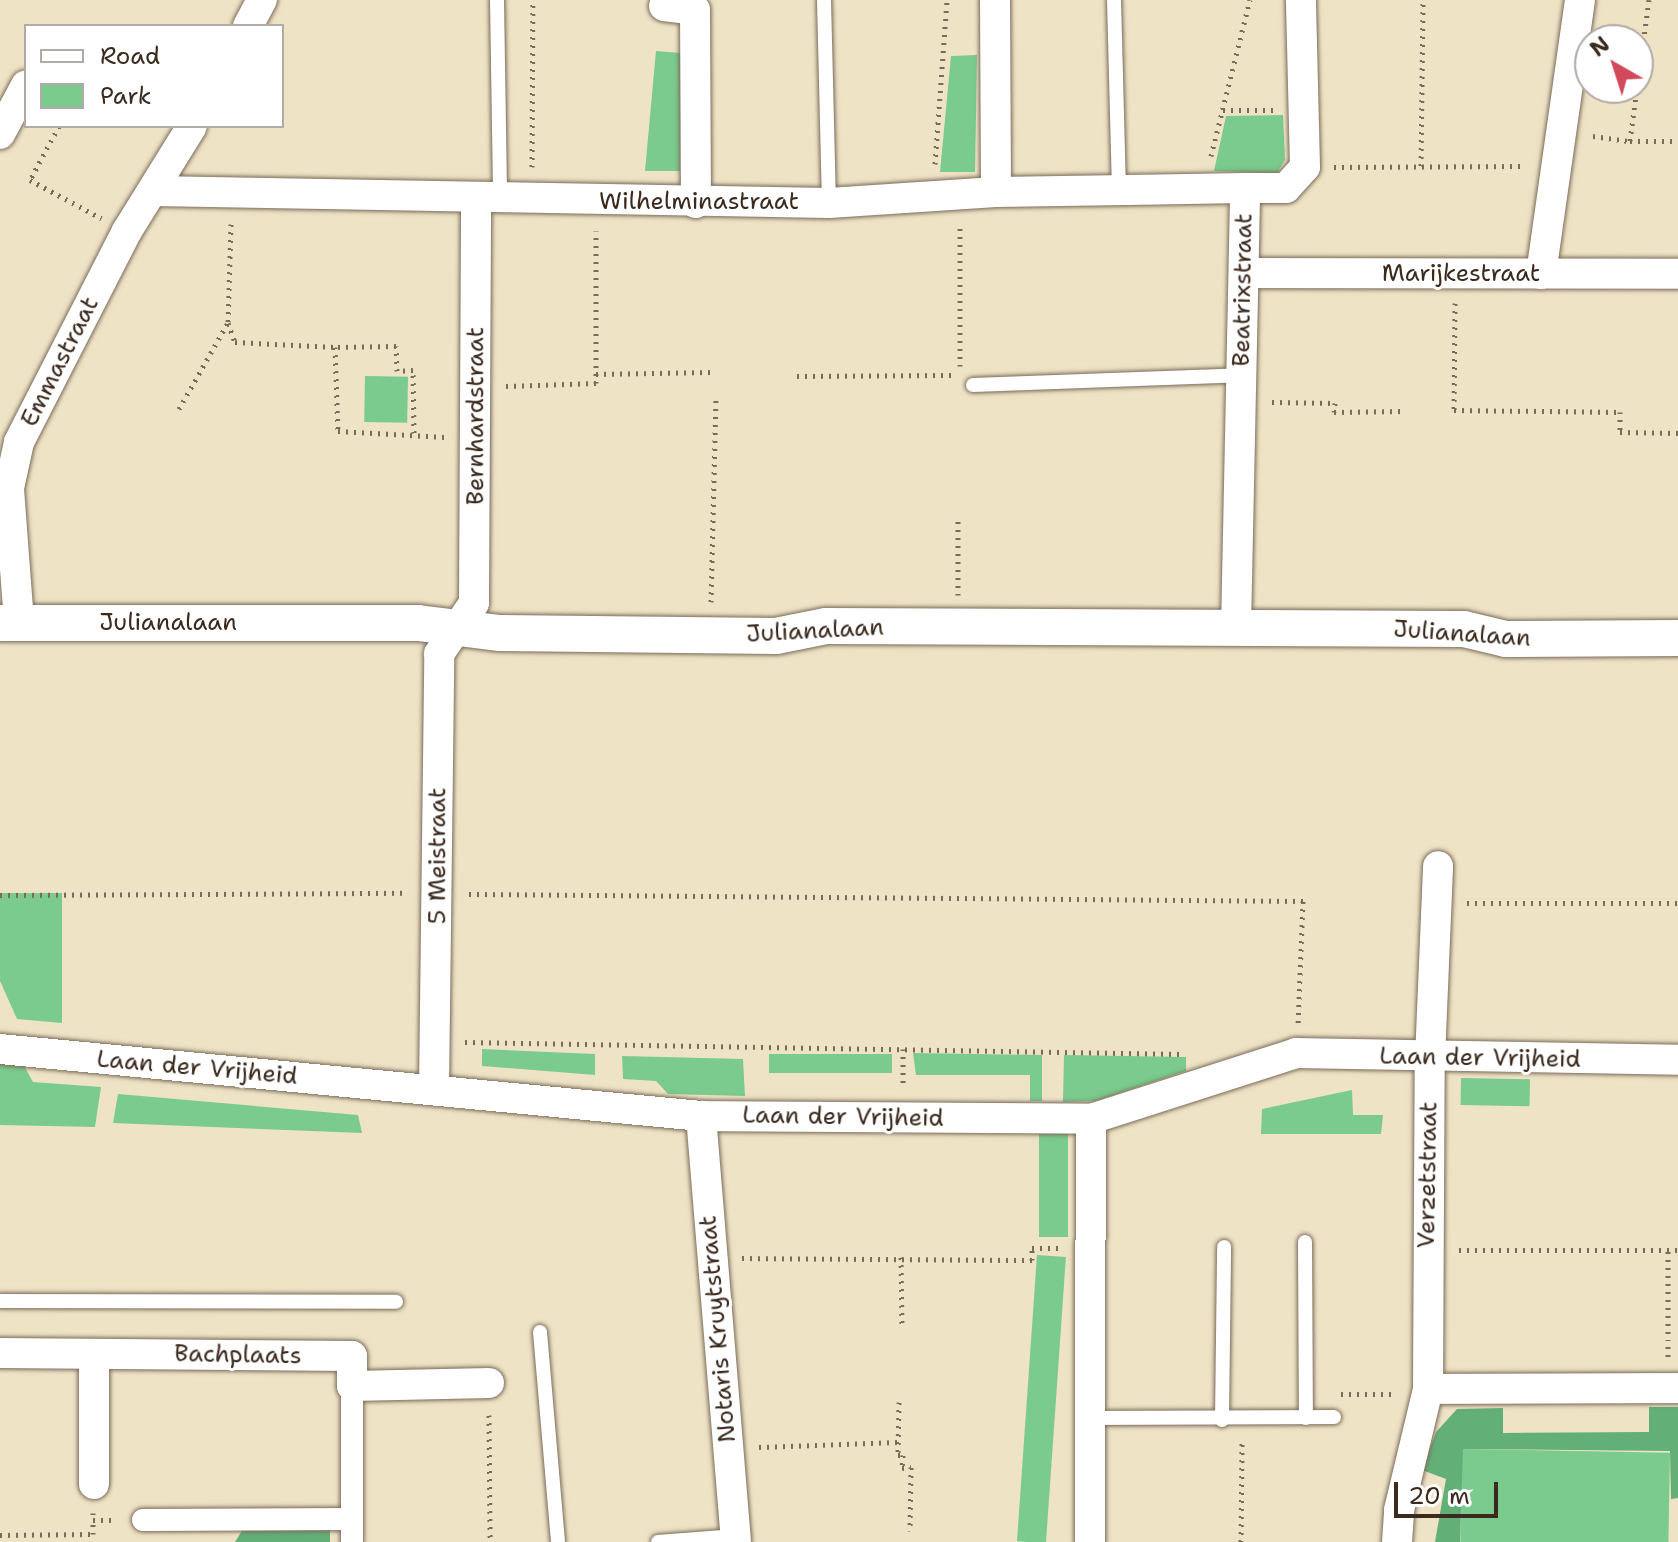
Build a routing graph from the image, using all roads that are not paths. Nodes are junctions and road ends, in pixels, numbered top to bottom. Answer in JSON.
{"nodes":[{"id":1,"x":262,"y":0,"type":"edge"},
{"id":2,"x":497,"y":0,"type":"edge"},
{"id":3,"x":824,"y":0,"type":"edge"},
{"id":4,"x":995,"y":0,"type":"edge"},
{"id":5,"x":1114,"y":0,"type":"edge"},
{"id":6,"x":1301,"y":0,"type":"edge"},
{"id":7,"x":1580,"y":0,"type":"edge"},
{"id":8,"x":664,"y":6,"type":"dead end"},
{"id":9,"x":249,"y":24,"type":"edge"},
{"id":10,"x":24,"y":89,"type":"edge"},
{"id":11,"x":191,"y":128,"type":"edge"},
{"id":12,"x":0,"y":134,"type":"edge"},
{"id":13,"x":1245,"y":188,"type":"junction"},
{"id":14,"x":1119,"y":189,"type":"junction"},
{"id":15,"x":153,"y":191,"type":"junction"},
{"id":16,"x":996,"y":192,"type":"junction"},
{"id":17,"x":488,"y":199,"type":"junction"},
{"id":18,"x":696,"y":203,"type":"junction"},
{"id":19,"x":829,"y":203,"type":"junction"},
{"id":20,"x":1244,"y":273,"type":"junction"},
{"id":21,"x":1541,"y":274,"type":"junction"},
{"id":22,"x":1678,"y":274,"type":"edge"},
{"id":23,"x":973,"y":385,"type":"dead end"},
{"id":24,"x":1241,"y":388,"type":"junction"},
{"id":25,"x":10,"y":623,"type":"edge"},
{"id":26,"x":457,"y":628,"type":"junction"},
{"id":27,"x":1236,"y":628,"type":"junction"},
{"id":28,"x":1678,"y":638,"type":"edge"},
{"id":29,"x":1438,"y":866,"type":"dead end"},
{"id":30,"x":0,"y":1049,"type":"edge"},
{"id":31,"x":1430,"y":1059,"type":"junction"},
{"id":32,"x":1678,"y":1060,"type":"edge"},
{"id":33,"x":434,"y":1090,"type":"junction"},
{"id":34,"x":701,"y":1116,"type":"junction"},
{"id":35,"x":1091,"y":1119,"type":"junction"},
{"id":36,"x":1305,"y":1242,"type":"dead end"},
{"id":37,"x":1224,"y":1247,"type":"dead end"},
{"id":38,"x":0,"y":1301,"type":"edge"},
{"id":39,"x":396,"y":1302,"type":"dead end"},
{"id":40,"x":540,"y":1332,"type":"dead end"},
{"id":41,"x":0,"y":1353,"type":"edge"},
{"id":42,"x":94,"y":1354,"type":"junction"},
{"id":43,"x":489,"y":1383,"type":"road end"},
{"id":44,"x":352,"y":1386,"type":"junction"},
{"id":45,"x":1673,"y":1388,"type":"edge"},
{"id":46,"x":1428,"y":1389,"type":"junction"},
{"id":47,"x":1334,"y":1417,"type":"dead end"},
{"id":48,"x":1090,"y":1418,"type":"junction"},
{"id":49,"x":1306,"y":1418,"type":"junction"},
{"id":50,"x":1222,"y":1420,"type":"junction"},
{"id":51,"x":94,"y":1484,"type":"dead end"},
{"id":52,"x":352,"y":1519,"type":"junction"},
{"id":53,"x":143,"y":1520,"type":"dead end"},
{"id":54,"x":736,"y":1539,"type":"edge"},
{"id":55,"x":352,"y":1542,"type":"edge"},
{"id":56,"x":558,"y":1542,"type":"edge"},
{"id":57,"x":658,"y":1542,"type":"edge"},
{"id":58,"x":1090,"y":1542,"type":"edge"},
{"id":59,"x":1397,"y":1542,"type":"edge"}],
"edges":[{"from":1,"to":9,"type":"street"},
{"from":2,"to":17,"type":"lane"},
{"from":3,"to":19,"type":"lane"},
{"from":4,"to":16,"type":"street"},
{"from":5,"to":14,"type":"lane"},
{"from":6,"to":13,"type":"street","name":"Beatrixstraat"},
{"from":7,"to":21,"type":"street"},
{"from":8,"to":18,"type":"street"},
{"from":10,"to":12,"type":"street"},
{"from":11,"to":15,"type":"street","name":"Emmastraat"},
{"from":13,"to":14,"type":"street","name":"Wilhelminastraat"},
{"from":13,"to":20,"type":"street","name":"Beatrixstraat"},
{"from":14,"to":16,"type":"street","name":"Wilhelminastraat"},
{"from":15,"to":17,"type":"street","name":"Wilhelminastraat"},
{"from":15,"to":25,"type":"street","name":"Emmastraat"},
{"from":16,"to":19,"type":"street","name":"Wilhelminastraat"},
{"from":17,"to":18,"type":"street","name":"Wilhelminastraat"},
{"from":17,"to":26,"type":"street","name":"Bernhardstraat"},
{"from":18,"to":19,"type":"street","name":"Wilhelminastraat"},
{"from":20,"to":21,"type":"street","name":"Marijkestraat"},
{"from":20,"to":24,"type":"street","name":"Beatrixstraat"},
{"from":21,"to":22,"type":"street","name":"Marijkestraat"},
{"from":23,"to":24,"type":"lane"},
{"from":24,"to":27,"type":"street","name":"Beatrixstraat"},
{"from":25,"to":26,"type":"street","name":"Julianalaan"},
{"from":26,"to":27,"type":"street","name":"Julianalaan"},
{"from":26,"to":33,"type":"street","name":"5 Meistraat"},
{"from":27,"to":28,"type":"street","name":"Julianalaan"},
{"from":29,"to":31,"type":"street","name":"Verzetstraat"},
{"from":30,"to":33,"type":"street","name":"Laan der Vrijheid"},
{"from":31,"to":32,"type":"street","name":"Laan der Vrijheid"},
{"from":31,"to":35,"type":"street","name":"Laan der Vrijheid"},
{"from":31,"to":46,"type":"street","name":"Verzetstraat"},
{"from":33,"to":34,"type":"street","name":"Laan der Vrijheid"},
{"from":34,"to":35,"type":"street","name":"Laan der Vrijheid"},
{"from":34,"to":54,"type":"street","name":"Notaris Kruytstraat"},
{"from":35,"to":48,"type":"street"},
{"from":36,"to":49,"type":"lane"},
{"from":37,"to":50,"type":"lane"},
{"from":38,"to":39,"type":"lane"},
{"from":40,"to":56,"type":"lane"},
{"from":41,"to":42,"type":"street","name":"Bachplaats"},
{"from":42,"to":44,"type":"street","name":"Bachplaats"},
{"from":42,"to":51,"type":"street"},
{"from":43,"to":44,"type":"street"},
{"from":44,"to":52,"type":"street","name":"Bachplaats"},
{"from":45,"to":46,"type":"street"},
{"from":46,"to":59,"type":"street","name":"Verzetstraat"},
{"from":47,"to":49,"type":"lane"},
{"from":48,"to":50,"type":"lane"},
{"from":48,"to":58,"type":"street"},
{"from":49,"to":50,"type":"lane"},
{"from":52,"to":53,"type":"street"},
{"from":52,"to":55,"type":"street","name":"Bachplaats"},
{"from":54,"to":57,"type":"lane"}]}
